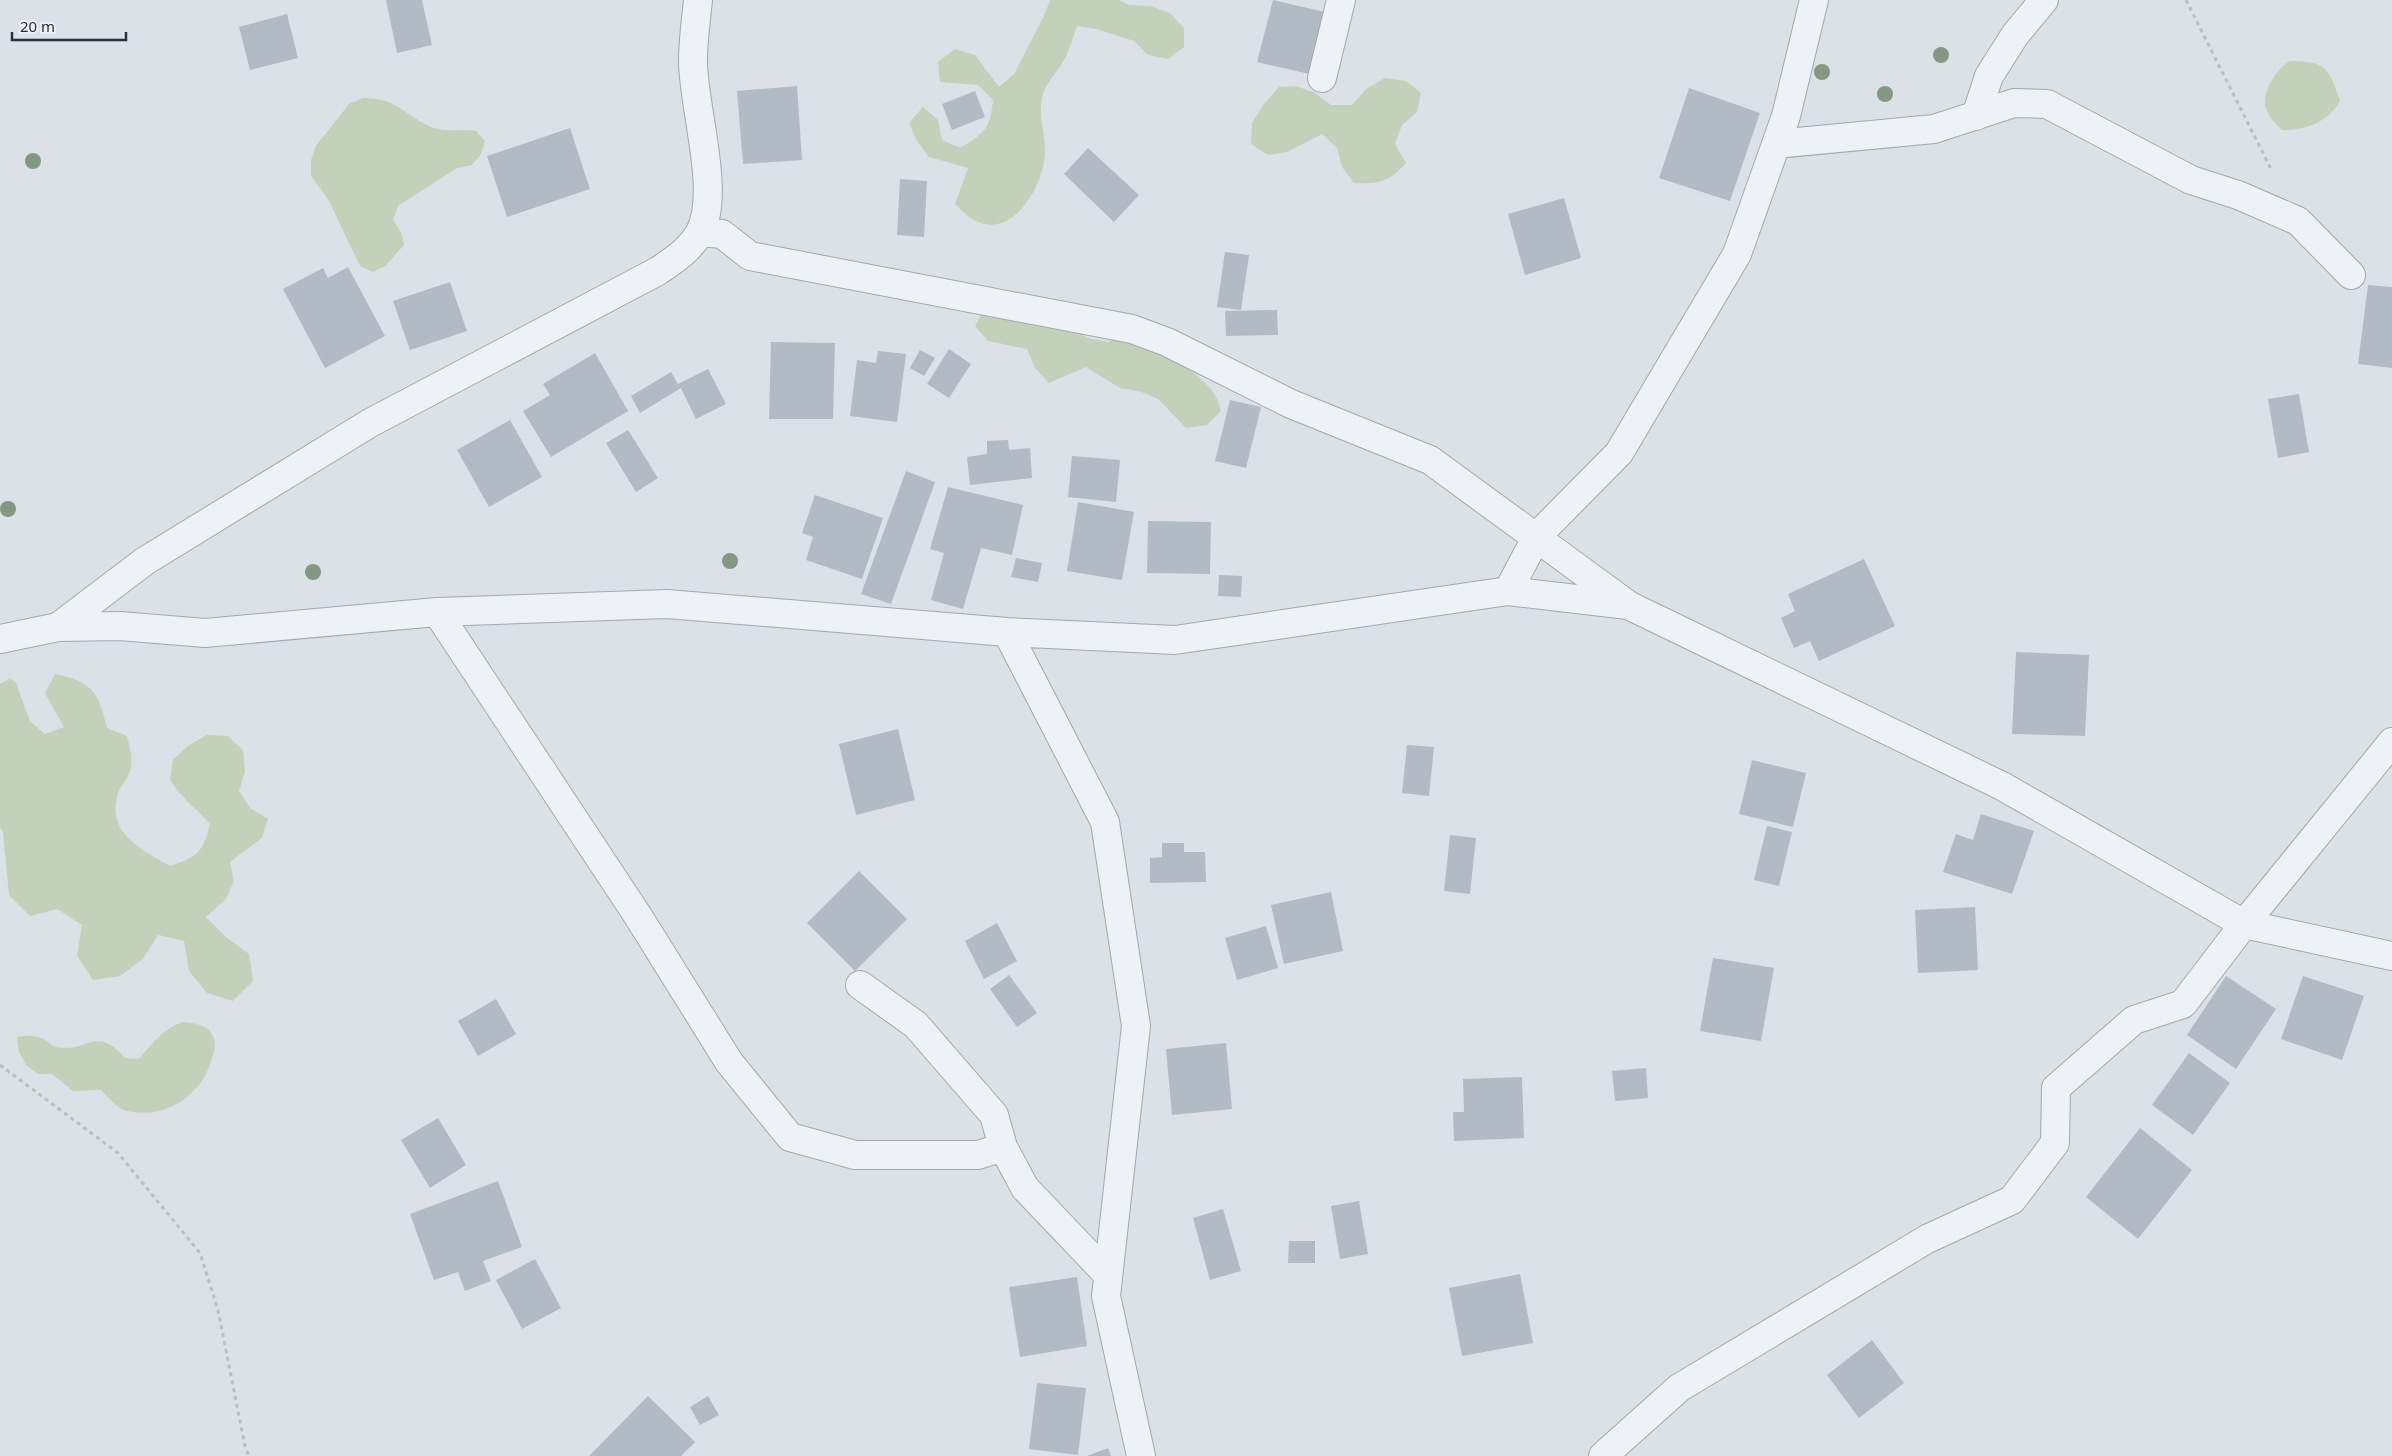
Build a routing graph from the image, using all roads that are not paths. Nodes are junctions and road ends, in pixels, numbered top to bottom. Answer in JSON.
{"nodes":[{"id":1,"x":698,"y":0,"type":"edge"},
{"id":2,"x":1341,"y":0,"type":"edge"},
{"id":3,"x":1814,"y":0,"type":"edge"},
{"id":4,"x":2044,"y":0,"type":"edge"},
{"id":5,"x":1322,"y":78,"type":"dead end"},
{"id":6,"x":1976,"y":116,"type":"junction"},
{"id":7,"x":1776,"y":144,"type":"junction"},
{"id":8,"x":700,"y":232,"type":"junction"},
{"id":9,"x":2351,"y":275,"type":"dead end"},
{"id":10,"x":1537,"y":536,"type":"junction"},
{"id":11,"x":1508,"y":591,"type":"junction"},
{"id":12,"x":1628,"y":604,"type":"junction"},
{"id":13,"x":437,"y":612,"type":"junction"},
{"id":14,"x":58,"y":627,"type":"junction"},
{"id":15,"x":1007,"y":632,"type":"junction"},
{"id":16,"x":0,"y":639,"type":"edge"},
{"id":17,"x":2392,"y":742,"type":"edge"},
{"id":18,"x":2244,"y":924,"type":"junction"},
{"id":19,"x":2392,"y":956,"type":"edge"},
{"id":20,"x":860,"y":985,"type":"dead end"},
{"id":21,"x":1004,"y":1148,"type":"junction"},
{"id":22,"x":1108,"y":1275,"type":"junction"},
{"id":23,"x":1141,"y":1456,"type":"edge"},
{"id":24,"x":1603,"y":1456,"type":"edge"}],
"edges":[{"from":1,"to":8,"type":"street"},
{"from":2,"to":5,"type":"street"},
{"from":3,"to":7,"type":"street"},
{"from":4,"to":6,"type":"street"},
{"from":6,"to":7,"type":"street"},
{"from":6,"to":9,"type":"street"},
{"from":7,"to":10,"type":"street"},
{"from":8,"to":10,"type":"street"},
{"from":8,"to":14,"type":"street"},
{"from":10,"to":11,"type":"street"},
{"from":10,"to":12,"type":"street"},
{"from":11,"to":12,"type":"street"},
{"from":11,"to":15,"type":"street"},
{"from":12,"to":18,"type":"street"},
{"from":13,"to":14,"type":"street"},
{"from":13,"to":15,"type":"street"},
{"from":13,"to":21,"type":"street"},
{"from":14,"to":16,"type":"street"},
{"from":15,"to":22,"type":"street"},
{"from":17,"to":18,"type":"street"},
{"from":18,"to":19,"type":"street"},
{"from":18,"to":24,"type":"street"},
{"from":20,"to":21,"type":"street"},
{"from":21,"to":22,"type":"street"},
{"from":22,"to":23,"type":"street"}]}
